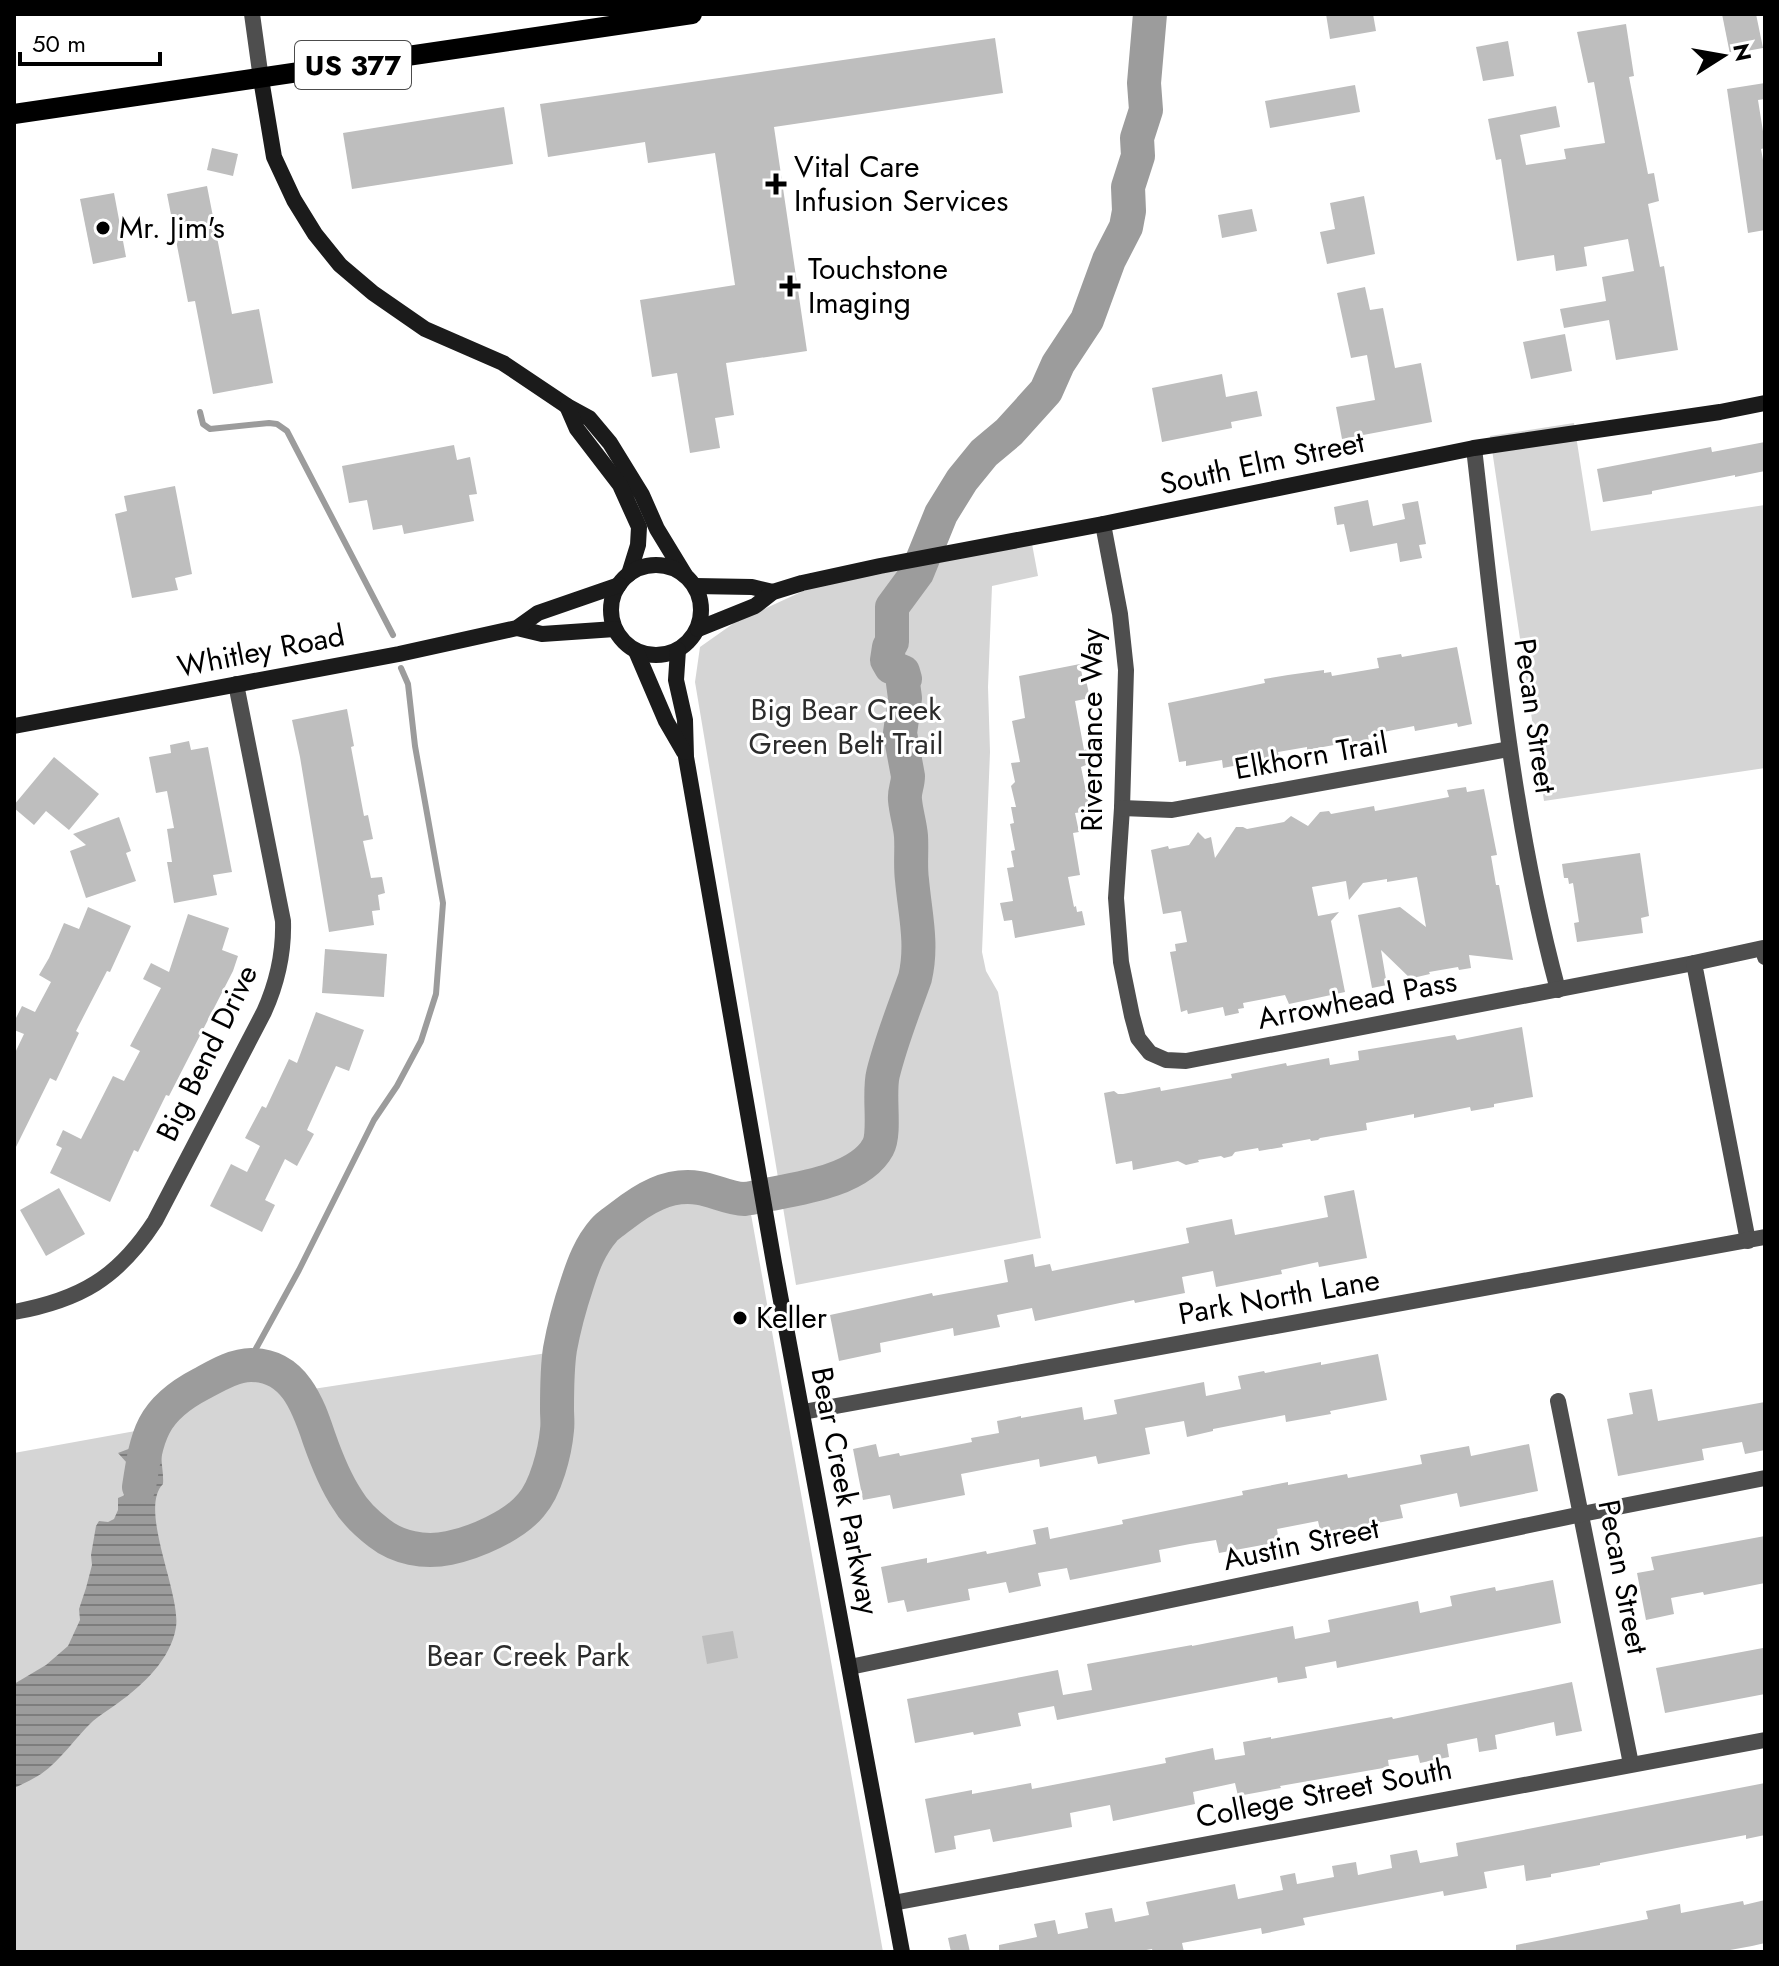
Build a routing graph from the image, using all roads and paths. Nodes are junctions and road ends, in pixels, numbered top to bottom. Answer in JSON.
{"nodes":[{"id":1,"x":252,"y":14,"type":"edge"},
{"id":2,"x":692,"y":14,"type":"edge"},
{"id":3,"x":261,"y":79,"type":"junction"},
{"id":4,"x":14,"y":114,"type":"edge"},
{"id":5,"x":1765,"y":403,"type":"edge"},
{"id":6,"x":567,"y":406,"type":"junction"},
{"id":7,"x":1474,"y":448,"type":"junction"},
{"id":8,"x":1103,"y":524,"type":"junction"},
{"id":9,"x":624,"y":580,"type":"junction"},
{"id":10,"x":690,"y":581,"type":"junction"},
{"id":11,"x":773,"y":592,"type":"junction"},
{"id":12,"x":517,"y":628,"type":"junction"},
{"id":13,"x":615,"y":629,"type":"junction"},
{"id":14,"x":698,"y":629,"type":"junction"},
{"id":15,"x":678,"y":650,"type":"junction"},
{"id":16,"x":636,"y":651,"type":"junction"},
{"id":17,"x":236,"y":684,"type":"junction"},
{"id":18,"x":14,"y":726,"type":"edge"},
{"id":19,"x":1509,"y":749,"type":"junction"},
{"id":20,"x":686,"y":757,"type":"junction"},
{"id":21,"x":1122,"y":808,"type":"junction"},
{"id":22,"x":1118,"y":938,"type":"joint"},
{"id":23,"x":1765,"y":957,"type":"edge"},
{"id":24,"x":1694,"y":963,"type":"junction"},
{"id":25,"x":1558,"y":990,"type":"junction"},
{"id":26,"x":1765,"y":1237,"type":"edge"},
{"id":27,"x":1748,"y":1241,"type":"junction"},
{"id":28,"x":14,"y":1312,"type":"edge"},
{"id":29,"x":1558,"y":1401,"type":"dead end"},
{"id":30,"x":803,"y":1412,"type":"junction"},
{"id":31,"x":1765,"y":1478,"type":"edge"},
{"id":32,"x":1582,"y":1514,"type":"junction"},
{"id":33,"x":850,"y":1667,"type":"junction"},
{"id":34,"x":1765,"y":1740,"type":"edge"},
{"id":35,"x":1631,"y":1764,"type":"junction"},
{"id":36,"x":893,"y":1903,"type":"junction"},
{"id":37,"x":902,"y":1952,"type":"edge"}],
"edges":[{"from":1,"to":3,"type":"street"},
{"from":2,"to":3,"type":"main road","number":"US 377"},
{"from":3,"to":4,"type":"main road","number":"US 377"},
{"from":3,"to":6,"type":"main road"},
{"from":5,"to":7,"type":"main road","name":"South Elm Street"},
{"from":6,"to":9,"type":"main road"},
{"from":6,"to":10,"type":"main road"},
{"from":7,"to":8,"type":"main road","name":"South Elm Street"},
{"from":7,"to":19,"type":"street","name":"Pecan Street"},
{"from":8,"to":11,"type":"main road","name":"South Elm Street"},
{"from":8,"to":21,"type":"street","name":"Riverdance Way"},
{"from":9,"to":10,"type":"main road"},
{"from":9,"to":12,"type":"main road","name":"Whitley Road"},
{"from":9,"to":13,"type":"main road"},
{"from":10,"to":11,"type":"main road","name":"South Elm Street"},
{"from":10,"to":14,"type":"main road"},
{"from":11,"to":14,"type":"main road","name":"South Elm Street"},
{"from":12,"to":13,"type":"main road","name":"Whitley Road"},
{"from":12,"to":17,"type":"main road","name":"Whitley Road"},
{"from":13,"to":16,"type":"main road"},
{"from":14,"to":15,"type":"main road"},
{"from":15,"to":16,"type":"main road"},
{"from":15,"to":20,"type":"main road","name":"Bear Creek Parkway"},
{"from":16,"to":20,"type":"main road","name":"Bear Creek Parkway"},
{"from":17,"to":18,"type":"main road","name":"Whitley Road"},
{"from":17,"to":28,"type":"street","name":"Big Bend Drive"},
{"from":19,"to":21,"type":"street","name":"Elkhorn Trail"},
{"from":19,"to":25,"type":"street","name":"Pecan Street"},
{"from":20,"to":30,"type":"main road","name":"Bear Creek Parkway"},
{"from":21,"to":22,"type":"street","name":"Riverdance Way"},
{"from":22,"to":25,"type":"street","name":"Arrowhead Pass"},
{"from":23,"to":24,"type":"street","name":"Arrowhead Pass"},
{"from":24,"to":25,"type":"street","name":"Arrowhead Pass"},
{"from":24,"to":27,"type":"street"},
{"from":26,"to":27,"type":"street","name":"Park North Lane"},
{"from":27,"to":30,"type":"street","name":"Park North Lane"},
{"from":29,"to":32,"type":"street","name":"Pecan Street"},
{"from":30,"to":33,"type":"main road","name":"Bear Creek Parkway"},
{"from":31,"to":32,"type":"street","name":"Austin Street"},
{"from":32,"to":33,"type":"street","name":"Austin Street"},
{"from":32,"to":35,"type":"street","name":"Pecan Street"},
{"from":33,"to":36,"type":"main road","name":"Bear Creek Parkway"},
{"from":34,"to":35,"type":"street","name":"College Street South"},
{"from":35,"to":36,"type":"street","name":"College Street South"},
{"from":36,"to":37,"type":"main road","name":"Bear Creek Parkway"}]}
